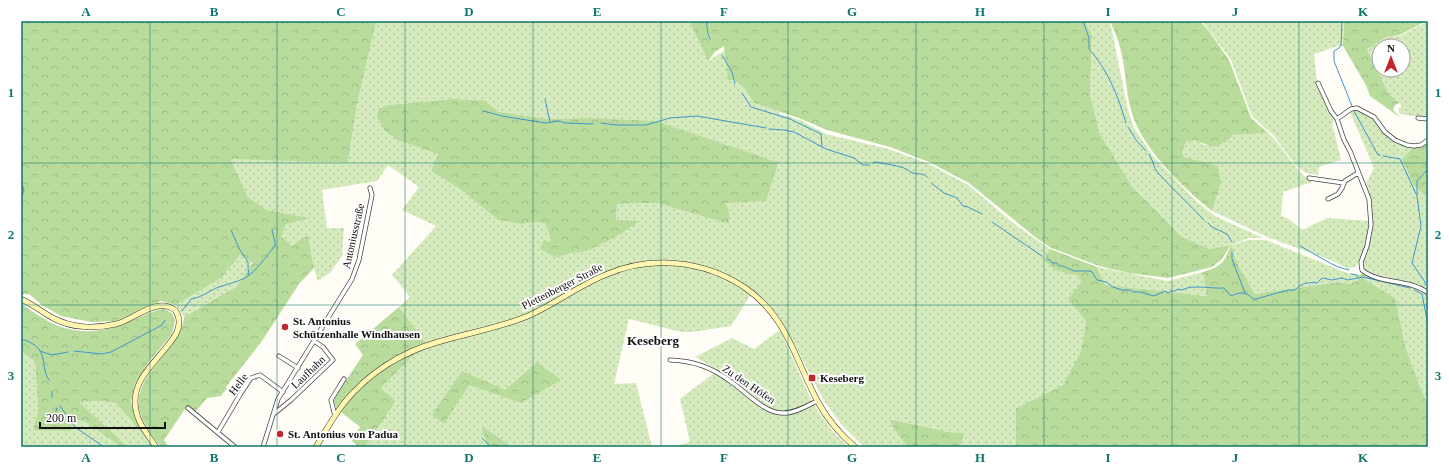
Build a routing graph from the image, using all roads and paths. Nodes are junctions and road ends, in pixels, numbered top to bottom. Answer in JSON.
{"nodes":[{"id":1,"x":1318,"y":83,"type":"dead end"},
{"id":2,"x":1418,"y":118,"type":"dead end"},
{"id":3,"x":1337,"y":119,"type":"junction"},
{"id":4,"x":1428,"y":119,"type":"edge"},
{"id":5,"x":1428,"y":140,"type":"edge"},
{"id":6,"x":1358,"y":173,"type":"junction"},
{"id":7,"x":1309,"y":178,"type":"dead end"},
{"id":8,"x":1344,"y":182,"type":"junction"},
{"id":9,"x":370,"y":188,"type":"dead end"},
{"id":10,"x":1328,"y":199,"type":"dead end"},
{"id":11,"x":1428,"y":293,"type":"edge"},
{"id":12,"x":21,"y":299,"type":"edge"},
{"id":13,"x":314,"y":341,"type":"junction"},
{"id":14,"x":279,"y":356,"type":"dead end"},
{"id":15,"x":670,"y":360,"type":"dead end"},
{"id":16,"x":298,"y":368,"type":"junction"},
{"id":17,"x":344,"y":379,"type":"dead end"},
{"id":18,"x":283,"y":392,"type":"junction"},
{"id":19,"x":817,"y":401,"type":"junction"},
{"id":20,"x":188,"y":408,"type":"dead end"},
{"id":21,"x":274,"y":413,"type":"junction"},
{"id":22,"x":335,"y":416,"type":"junction"},
{"id":23,"x":218,"y":432,"type":"junction"},
{"id":24,"x":156,"y":447,"type":"edge"},
{"id":25,"x":235,"y":447,"type":"edge"},
{"id":26,"x":263,"y":447,"type":"edge"},
{"id":27,"x":316,"y":447,"type":"edge"},
{"id":28,"x":855,"y":447,"type":"edge"}],
"edges":[{"from":1,"to":3,"type":"street"},
{"from":2,"to":4,"type":"street"},
{"from":3,"to":5,"type":"street"},
{"from":3,"to":6,"type":"street"},
{"from":6,"to":8,"type":"street"},
{"from":6,"to":11,"type":"street"},
{"from":7,"to":8,"type":"street"},
{"from":8,"to":10,"type":"street"},
{"from":9,"to":13,"type":"street","name":"Antoniusstraße"},
{"from":12,"to":24,"type":"main road"},
{"from":13,"to":16,"type":"street","name":"Antoniusstraße"},
{"from":13,"to":21,"type":"street","name":"Laufhahn"},
{"from":14,"to":16,"type":"street"},
{"from":15,"to":19,"type":"street","name":"Zu den Höfen"},
{"from":16,"to":18,"type":"street","name":"Antoniusstraße"},
{"from":17,"to":22,"type":"street"},
{"from":18,"to":21,"type":"street","name":"Antoniusstraße"},
{"from":18,"to":23,"type":"street","name":"Helle"},
{"from":19,"to":22,"type":"main road","name":"Plettenberger Straße"},
{"from":19,"to":28,"type":"main road","name":"Plettenberger Straße"},
{"from":20,"to":23,"type":"street"},
{"from":21,"to":26,"type":"street","name":"Antoniusstraße"},
{"from":22,"to":27,"type":"main road","name":"Plettenberger Straße"},
{"from":23,"to":25,"type":"street"}]}
